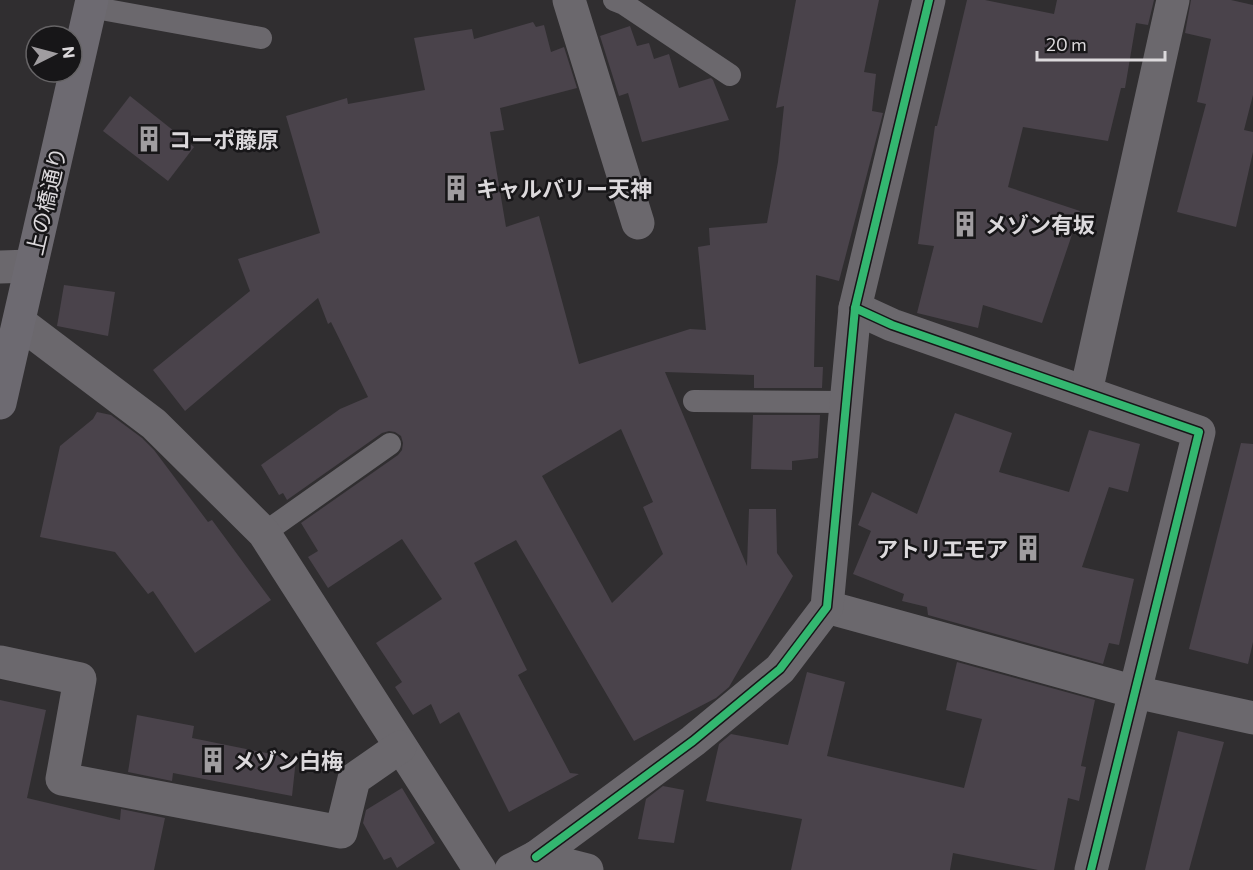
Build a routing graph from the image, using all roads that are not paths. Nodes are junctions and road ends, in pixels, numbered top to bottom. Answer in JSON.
{"nodes":[{"id":1,"x":569,"y":0,"type":"edge"},
{"id":2,"x":614,"y":0,"type":"edge"},
{"id":3,"x":929,"y":0,"type":"edge"},
{"id":4,"x":1173,"y":0,"type":"edge"},
{"id":5,"x":91,"y":3,"type":"edge"},
{"id":6,"x":261,"y":38,"type":"dead end"},
{"id":7,"x":730,"y":75,"type":"dead end"},
{"id":8,"x":638,"y":223,"type":"dead end"},
{"id":9,"x":16,"y":267,"type":"edge"},
{"id":10,"x":855,"y":308,"type":"junction"},
{"id":11,"x":19,"y":322,"type":"junction"},
{"id":12,"x":1086,"y":392,"type":"junction"},
{"id":13,"x":694,"y":400,"type":"dead end"},
{"id":14,"x":846,"y":402,"type":"junction"},
{"id":15,"x":0,"y":403,"type":"edge"},
{"id":16,"x":390,"y":444,"type":"dead end"},
{"id":17,"x":264,"y":534,"type":"junction"},
{"id":18,"x":827,"y":608,"type":"junction"},
{"id":19,"x":0,"y":662,"type":"edge"},
{"id":20,"x":1135,"y":692,"type":"junction"},
{"id":21,"x":1253,"y":718,"type":"edge"},
{"id":22,"x":399,"y":747,"type":"junction"},
{"id":23,"x":523,"y":864,"type":"edge"},
{"id":24,"x":480,"y":870,"type":"edge"},
{"id":25,"x":587,"y":870,"type":"edge"},
{"id":26,"x":1091,"y":870,"type":"edge"}],
"edges":[{"from":1,"to":8,"type":"street"},
{"from":2,"to":7,"type":"lane"},
{"from":3,"to":10,"type":"street"},
{"from":4,"to":12,"type":"street"},
{"from":5,"to":6,"type":"lane"},
{"from":5,"to":9,"type":"street","name":"上の橋通り"},
{"from":9,"to":11,"type":"street","name":"上の橋通り"},
{"from":10,"to":12,"type":"street"},
{"from":10,"to":14,"type":"street"},
{"from":11,"to":15,"type":"street","name":"上の橋通り"},
{"from":11,"to":17,"type":"street"},
{"from":12,"to":20,"type":"street"},
{"from":13,"to":14,"type":"lane"},
{"from":14,"to":18,"type":"street"},
{"from":16,"to":17,"type":"lane"},
{"from":17,"to":22,"type":"street"},
{"from":18,"to":20,"type":"street"},
{"from":18,"to":23,"type":"street"},
{"from":19,"to":22,"type":"street"},
{"from":20,"to":21,"type":"street"},
{"from":20,"to":26,"type":"street"},
{"from":22,"to":24,"type":"street"},
{"from":23,"to":25,"type":"street"}]}
